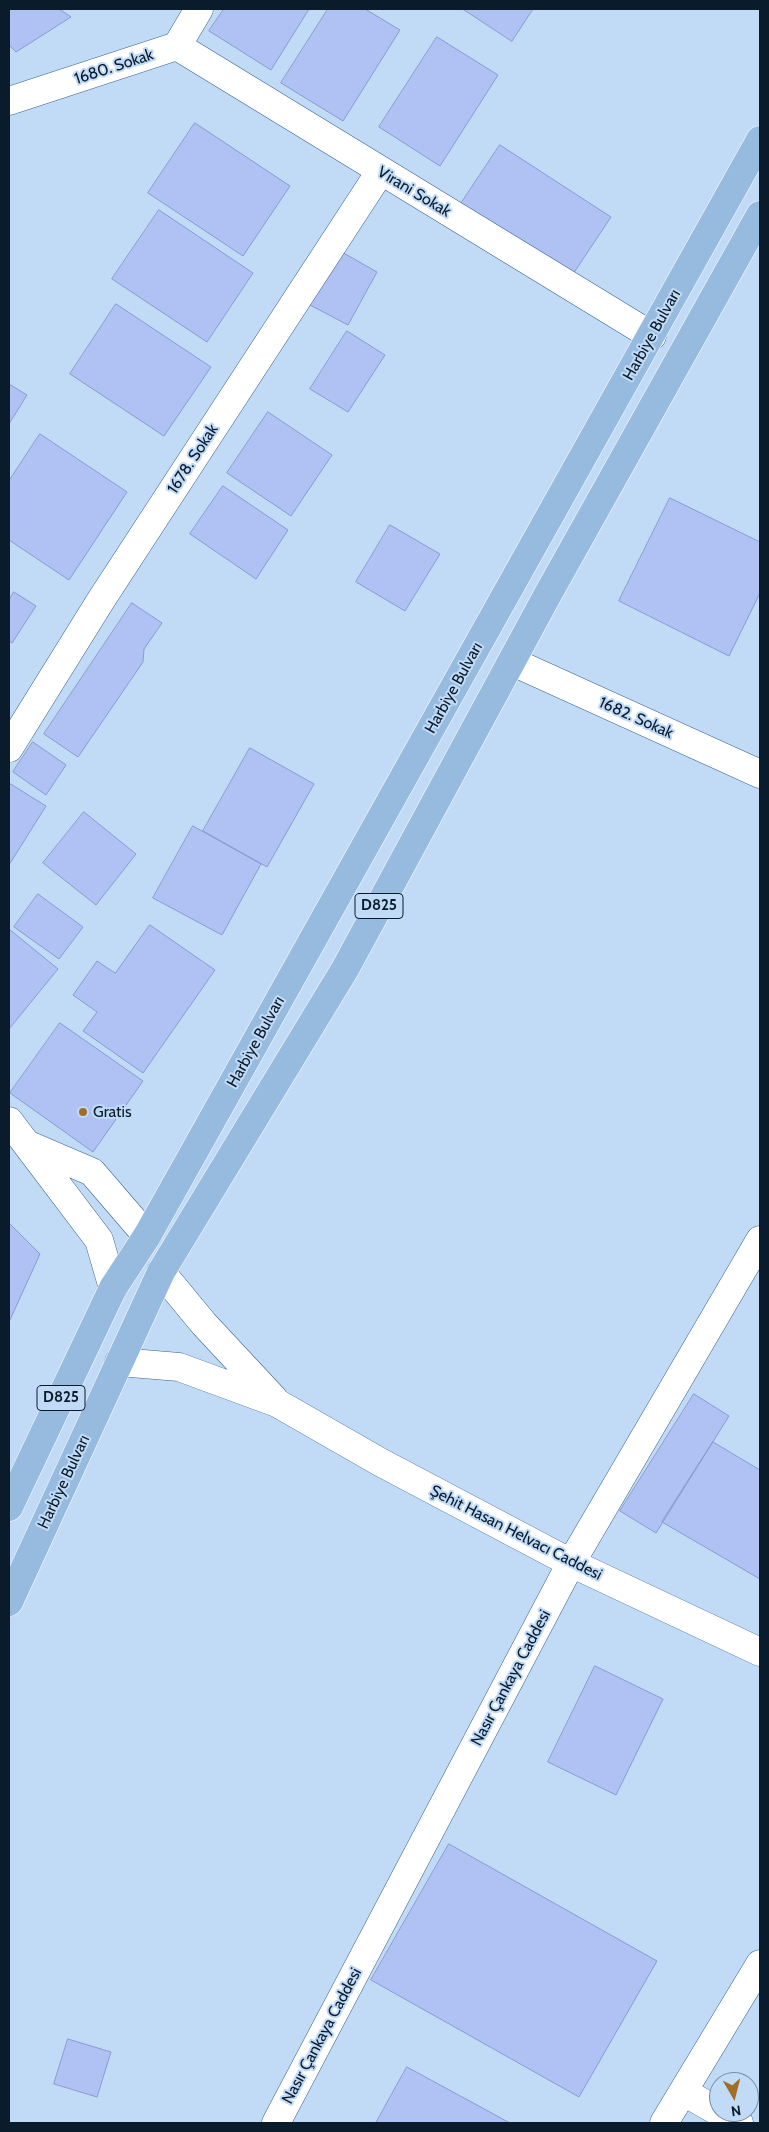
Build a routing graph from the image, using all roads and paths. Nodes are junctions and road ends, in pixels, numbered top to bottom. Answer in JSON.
{"nodes":[{"id":1,"x":199,"y":9,"type":"edge"},
{"id":2,"x":177,"y":46,"type":"junction"},
{"id":3,"x":9,"y":101,"type":"edge"},
{"id":4,"x":760,"y":140,"type":"edge"},
{"id":5,"x":380,"y":172,"type":"junction"},
{"id":6,"x":760,"y":215,"type":"edge"},
{"id":7,"x":652,"y":336,"type":"junction"},
{"id":8,"x":513,"y":662,"type":"junction"},
{"id":9,"x":9,"y":748,"type":"edge"},
{"id":10,"x":760,"y":774,"type":"edge"},
{"id":11,"x":9,"y":1121,"type":"edge"},
{"id":12,"x":28,"y":1144,"type":"junction"},
{"id":13,"x":147,"y":1236,"type":"junction"},
{"id":14,"x":760,"y":1240,"type":"edge"},
{"id":15,"x":161,"y":1272,"type":"junction"},
{"id":16,"x":113,"y":1288,"type":"junction"},
{"id":17,"x":119,"y":1362,"type":"junction"},
{"id":18,"x":277,"y":1403,"type":"junction"},
{"id":19,"x":9,"y":1507,"type":"edge"},
{"id":20,"x":571,"y":1563,"type":"junction"},
{"id":21,"x":9,"y":1602,"type":"edge"},
{"id":22,"x":760,"y":1652,"type":"edge"},
{"id":23,"x":760,"y":1964,"type":"edge"},
{"id":24,"x":684,"y":2092,"type":"junction"},
{"id":25,"x":709,"y":2106,"type":"edge"},
{"id":26,"x":276,"y":2123,"type":"edge"},
{"id":27,"x":664,"y":2123,"type":"edge"}],
"edges":[{"from":1,"to":2,"type":"street"},
{"from":2,"to":3,"type":"street","name":"1680. Sokak"},
{"from":2,"to":5,"type":"street","name":"Virani Sokak"},
{"from":4,"to":7,"type":"main road","name":"Harbiye Bulvarı","number":"D825"},
{"from":5,"to":7,"type":"street","name":"Virani Sokak"},
{"from":5,"to":9,"type":"street","name":"1678. Sokak"},
{"from":6,"to":8,"type":"main road","name":"Harbiye Bulvarı","number":"D825"},
{"from":7,"to":13,"type":"main road","name":"Harbiye Bulvarı","number":"D825"},
{"from":8,"to":10,"type":"street","name":"1682. Sokak"},
{"from":8,"to":15,"type":"main road","name":"Harbiye Bulvarı","number":"D825"},
{"from":11,"to":12,"type":"street"},
{"from":12,"to":13,"type":"street"},
{"from":12,"to":16,"type":"street"},
{"from":13,"to":15,"type":"main road"},
{"from":13,"to":16,"type":"main road","name":"Harbiye Bulvarı","number":"D825"},
{"from":14,"to":20,"type":"street","name":"Nasır Çankaya Caddesi"},
{"from":15,"to":16,"type":"main road"},
{"from":15,"to":17,"type":"main road","name":"Harbiye Bulvarı","number":"D825"},
{"from":15,"to":18,"type":"street","name":"Şehit Hasan Helvacı Caddesi"},
{"from":16,"to":17,"type":"main road","name":"Harbiye Bulvarı"},
{"from":16,"to":19,"type":"main road","name":"Harbiye Bulvarı","number":"D825"},
{"from":17,"to":18,"type":"street","name":"Şehit Hasan Helvacı Caddesi"},
{"from":17,"to":21,"type":"main road","name":"Harbiye Bulvarı","number":"D825"},
{"from":18,"to":20,"type":"street","name":"Şehit Hasan Helvacı Caddesi"},
{"from":20,"to":22,"type":"street","name":"Şehit Hasan Helvacı Caddesi"},
{"from":20,"to":26,"type":"street","name":"Nasır Çankaya Caddesi"},
{"from":23,"to":24,"type":"street"},
{"from":24,"to":25,"type":"street"},
{"from":24,"to":27,"type":"street"}]}
